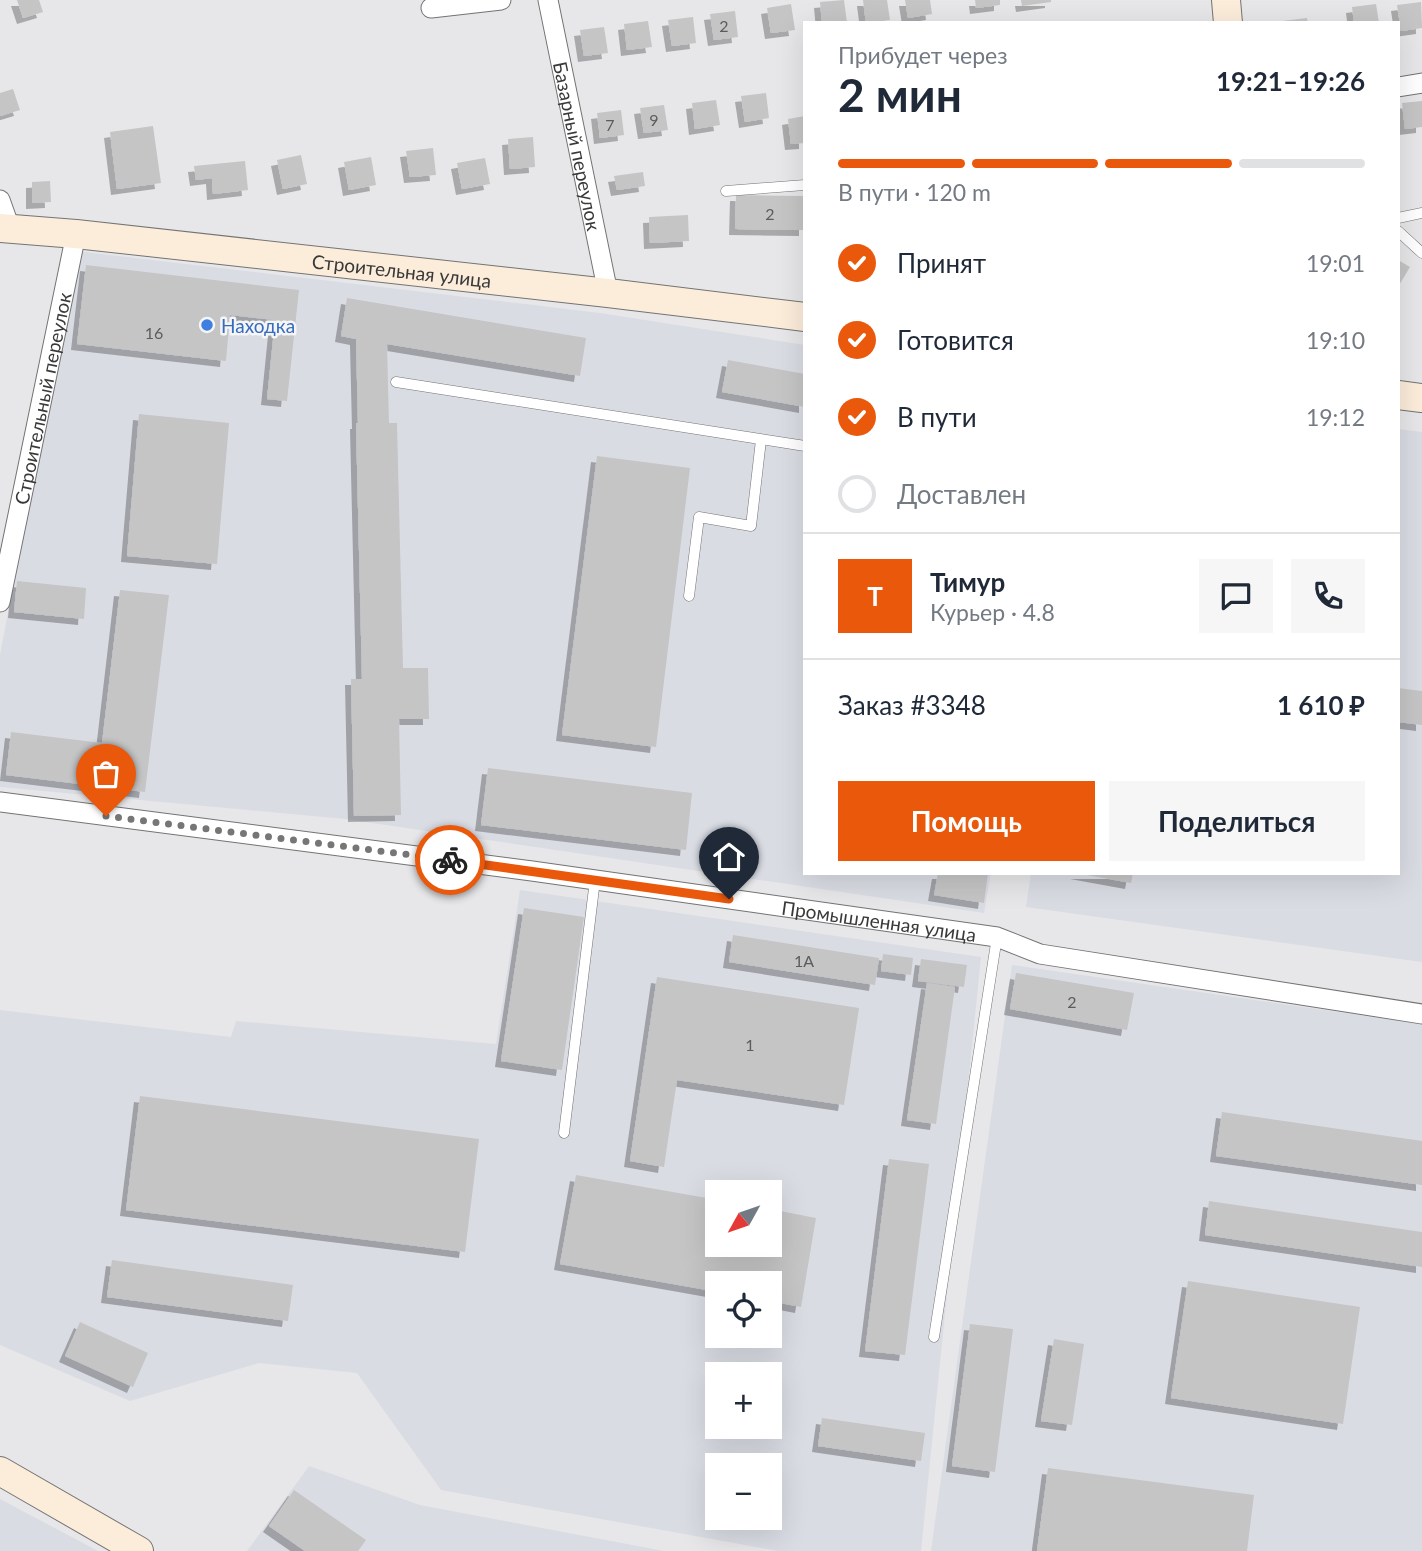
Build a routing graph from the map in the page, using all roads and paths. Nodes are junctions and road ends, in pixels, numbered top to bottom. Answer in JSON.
{"nodes":[{"id":1,"x":501,"y":0,"type":"edge"},
{"id":2,"x":548,"y":0,"type":"edge"},
{"id":3,"x":1226,"y":0,"type":"edge"},
{"id":4,"x":431,"y":8,"type":"dead end"},
{"id":5,"x":1228,"y":21,"type":"edge"},
{"id":6,"x":1422,"y":83,"type":"edge"},
{"id":7,"x":1400,"y":87,"type":"edge"},
{"id":8,"x":803,"y":185,"type":"edge"},
{"id":9,"x":726,"y":191,"type":"dead end"},
{"id":10,"x":0,"y":200,"type":"edge"},
{"id":11,"x":1422,"y":213,"type":"edge"},
{"id":12,"x":1400,"y":218,"type":"edge"},
{"id":13,"x":5,"y":228,"type":"edge"},
{"id":14,"x":76,"y":234,"type":"junction"},
{"id":15,"x":1400,"y":234,"type":"edge"},
{"id":16,"x":1422,"y":253,"type":"edge"},
{"id":17,"x":608,"y":293,"type":"junction"},
{"id":18,"x":803,"y":317,"type":"edge"},
{"id":19,"x":396,"y":382,"type":"dead end"},
{"id":20,"x":1400,"y":395,"type":"edge"},
{"id":21,"x":1422,"y":398,"type":"edge"},
{"id":22,"x":761,"y":440,"type":"junction"},
{"id":23,"x":803,"y":446,"type":"edge"},
{"id":24,"x":689,"y":596,"type":"dead end"},
{"id":25,"x":0,"y":603,"type":"edge"},
{"id":26,"x":0,"y":802,"type":"edge"},
{"id":27,"x":595,"y":880,"type":"junction"},
{"id":28,"x":998,"y":937,"type":"junction"},
{"id":29,"x":1422,"y":1014,"type":"edge"},
{"id":30,"x":564,"y":1133,"type":"dead end"},
{"id":31,"x":934,"y":1337,"type":"dead end"},
{"id":32,"x":0,"y":1471,"type":"edge"},
{"id":33,"x":139,"y":1551,"type":"edge"}],
"edges":[{"from":1,"to":4,"type":"street"},
{"from":2,"to":17,"type":"street","name":"Базарный переулок"},
{"from":3,"to":5,"type":"main road"},
{"from":6,"to":7,"type":"street"},
{"from":8,"to":9,"type":"lane"},
{"from":10,"to":13,"type":"street"},
{"from":11,"to":12,"type":"lane"},
{"from":13,"to":14,"type":"main road","name":"Строительная улица"},
{"from":14,"to":17,"type":"main road","name":"Строительная улица"},
{"from":14,"to":25,"type":"street","name":"Строительный переулок"},
{"from":15,"to":16,"type":"lane"},
{"from":17,"to":18,"type":"main road","name":"Строительная улица"},
{"from":19,"to":22,"type":"lane"},
{"from":20,"to":21,"type":"main road"},
{"from":22,"to":23,"type":"lane"},
{"from":22,"to":24,"type":"lane"},
{"from":26,"to":27,"type":"street","name":"Промышленная улица"},
{"from":27,"to":28,"type":"street","name":"Промышленная улица"},
{"from":27,"to":30,"type":"lane"},
{"from":28,"to":29,"type":"street","name":"Промышленная улица"},
{"from":28,"to":31,"type":"lane"},
{"from":32,"to":33,"type":"main road"}]}
